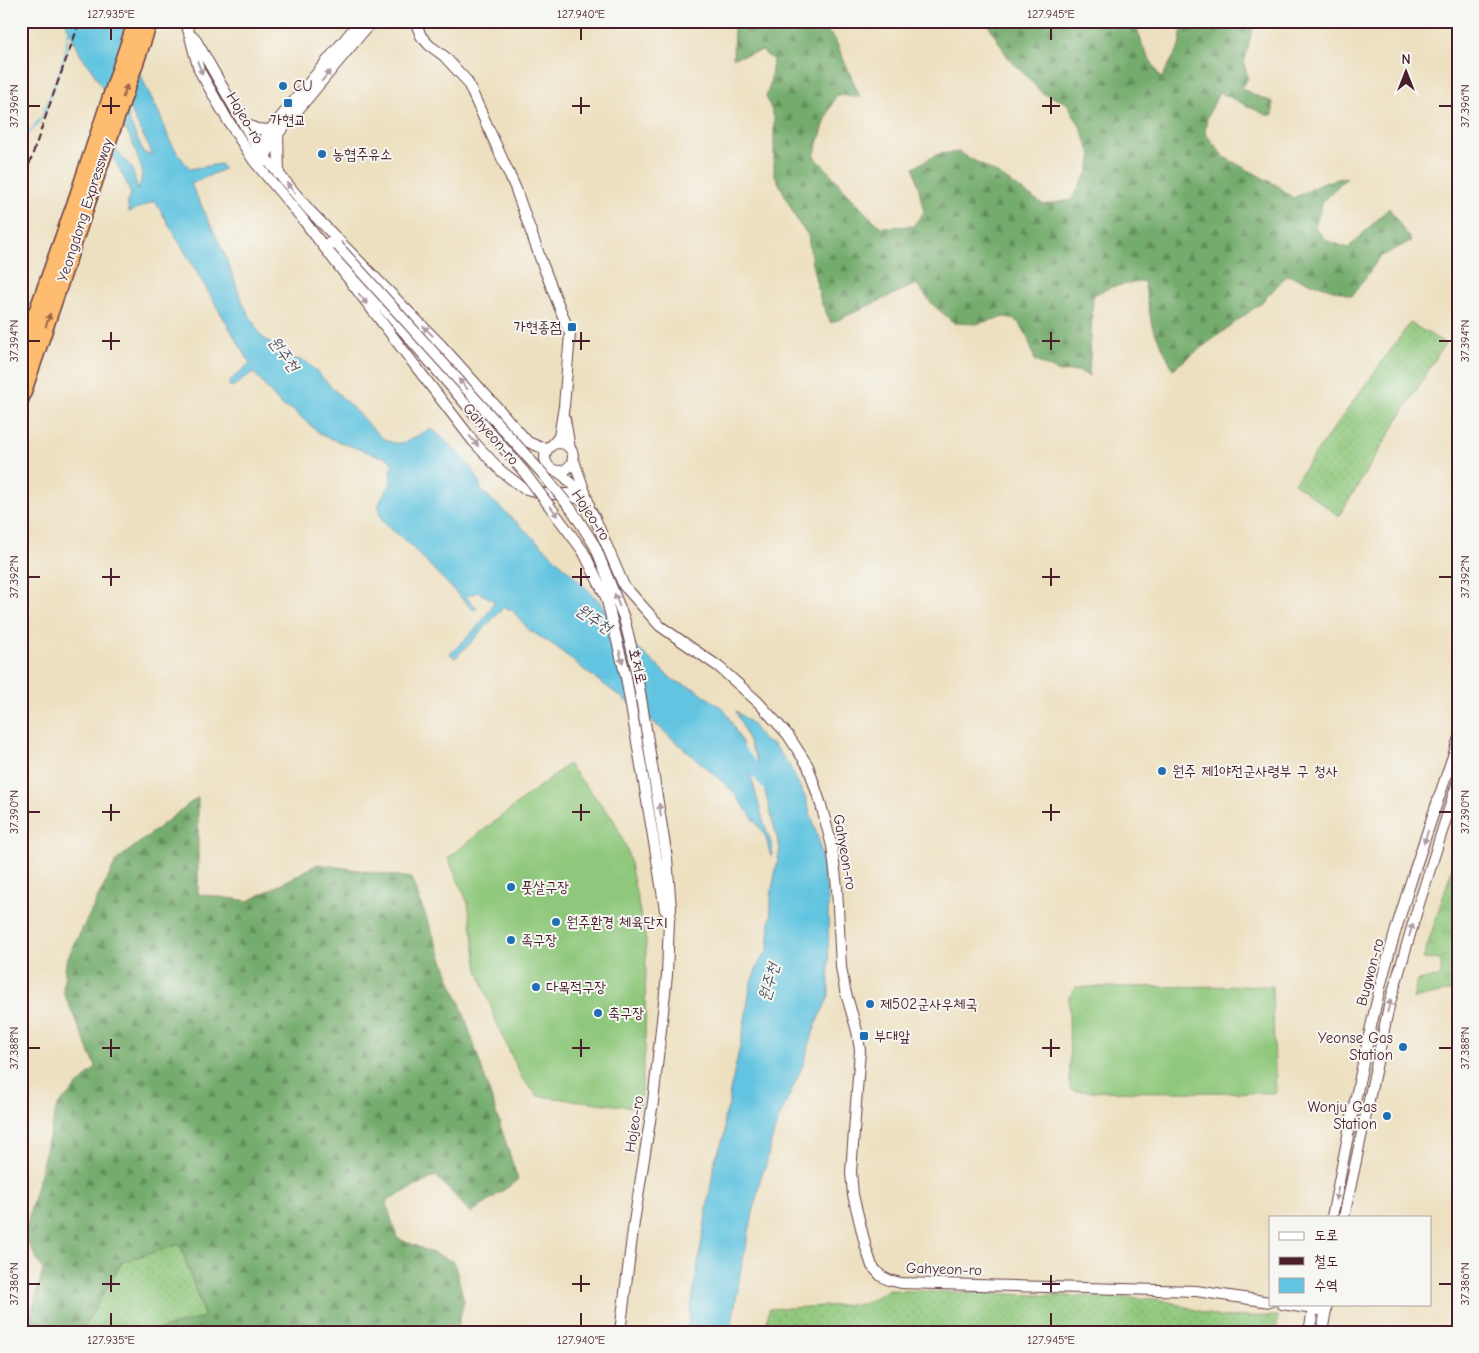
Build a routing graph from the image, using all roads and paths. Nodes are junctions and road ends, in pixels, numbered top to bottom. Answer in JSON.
{"nodes":[{"id":1,"x":136,"y":21,"type":"edge"},
{"id":2,"x":150,"y":21,"type":"edge"},
{"id":3,"x":360,"y":21,"type":"edge"},
{"id":4,"x":372,"y":21,"type":"edge"},
{"id":5,"x":415,"y":21,"type":"edge"},
{"id":6,"x":186,"y":22,"type":"edge"},
{"id":7,"x":242,"y":122,"type":"junction"},
{"id":8,"x":274,"y":132,"type":"junction"},
{"id":9,"x":262,"y":152,"type":"junction"},
{"id":10,"x":256,"y":164,"type":"junction"},
{"id":11,"x":279,"y":173,"type":"junction"},
{"id":12,"x":305,"y":214,"type":"junction"},
{"id":13,"x":331,"y":243,"type":"junction"},
{"id":14,"x":21,"y":356,"type":"edge"},
{"id":15,"x":21,"y":399,"type":"edge"},
{"id":16,"x":564,"y":406,"type":"junction"},
{"id":17,"x":550,"y":447,"type":"junction"},
{"id":18,"x":571,"y":453,"type":"junction"},
{"id":19,"x":557,"y":471,"type":"junction"},
{"id":20,"x":582,"y":500,"type":"junction"},
{"id":21,"x":594,"y":516,"type":"junction"},
{"id":22,"x":1458,"y":741,"type":"edge"},
{"id":23,"x":1458,"y":782,"type":"edge"},
{"id":24,"x":662,"y":859,"type":"junction"},
{"id":25,"x":1383,"y":975,"type":"junction"},
{"id":26,"x":1397,"y":976,"type":"junction"},
{"id":27,"x":1341,"y":1170,"type":"junction"},
{"id":28,"x":1352,"y":1173,"type":"junction"},
{"id":29,"x":1332,"y":1216,"type":"edge"},
{"id":30,"x":1344,"y":1216,"type":"edge"},
{"id":31,"x":1269,"y":1302,"type":"edge"},
{"id":32,"x":1314,"y":1307,"type":"edge"},
{"id":33,"x":1326,"y":1308,"type":"edge"},
{"id":34,"x":620,"y":1332,"type":"edge"},
{"id":35,"x":1309,"y":1332,"type":"edge"},
{"id":36,"x":1322,"y":1332,"type":"edge"}],
"edges":[{"from":1,"to":14,"type":"highway","name":"Yeongdong Expressway"},
{"from":15,"to":2,"type":"highway","name":"Yeongdong Expressway","one_way":true},
{"from":3,"to":8,"type":"street"},
{"from":8,"to":4,"type":"street","one_way":true},
{"from":5,"to":16,"type":"street"},
{"from":6,"to":7,"type":"street","name":"Hojeo-ro"},
{"from":6,"to":10,"type":"street","name":"Hojeo-ro","one_way":true},
{"from":7,"to":8,"type":"street"},
{"from":7,"to":9,"type":"street","name":"Hojeo-ro"},
{"from":8,"to":9,"type":"street"},
{"from":8,"to":11,"type":"street"},
{"from":9,"to":10,"type":"street"},
{"from":9,"to":11,"type":"street","name":"Hojeo-ro"},
{"from":10,"to":12,"type":"street","name":"Hojeo-ro"},
{"from":12,"to":11,"type":"street","name":"Hojeo-ro","one_way":true},
{"from":12,"to":13,"type":"street","name":"Hojeo-ro"},
{"from":12,"to":13,"type":"street","name":"Hojeo-ro"},
{"from":17,"to":13,"type":"street","one_way":true},
{"from":13,"to":20,"type":"street","name":"Gahyeon-ro","one_way":true},
{"from":13,"to":24,"type":"street","name":"호저로","one_way":true,"bridge":true},
{"from":24,"to":13,"type":"street","name":"Hojeo-ro","one_way":true,"bridge":true},
{"from":16,"to":17,"type":"street"},
{"from":16,"to":18,"type":"street"},
{"from":17,"to":18,"type":"street"},
{"from":17,"to":19,"type":"street"},
{"from":18,"to":19,"type":"street"},
{"from":18,"to":21,"type":"street"},
{"from":19,"to":20,"type":"street"},
{"from":20,"to":21,"type":"street","name":"Gahyeon-ro"},
{"from":21,"to":31,"type":"street","name":"Gahyeon-ro"},
{"from":22,"to":25,"type":"street","name":"Bugwon-ro","one_way":true},
{"from":26,"to":23,"type":"street","name":"Bugwon-ro","one_way":true},
{"from":24,"to":34,"type":"street","name":"Hojeo-ro"},
{"from":25,"to":26,"type":"street"},
{"from":25,"to":27,"type":"street","name":"Bugwon-ro"},
{"from":28,"to":26,"type":"street","name":"Bugwon-ro","one_way":true},
{"from":27,"to":28,"type":"street"},
{"from":27,"to":29,"type":"street","name":"Bugwon-ro","one_way":true},
{"from":28,"to":30,"type":"street","name":"Bugwon-ro"},
{"from":32,"to":33,"type":"street"},
{"from":32,"to":35,"type":"street"},
{"from":33,"to":36,"type":"street"}]}
